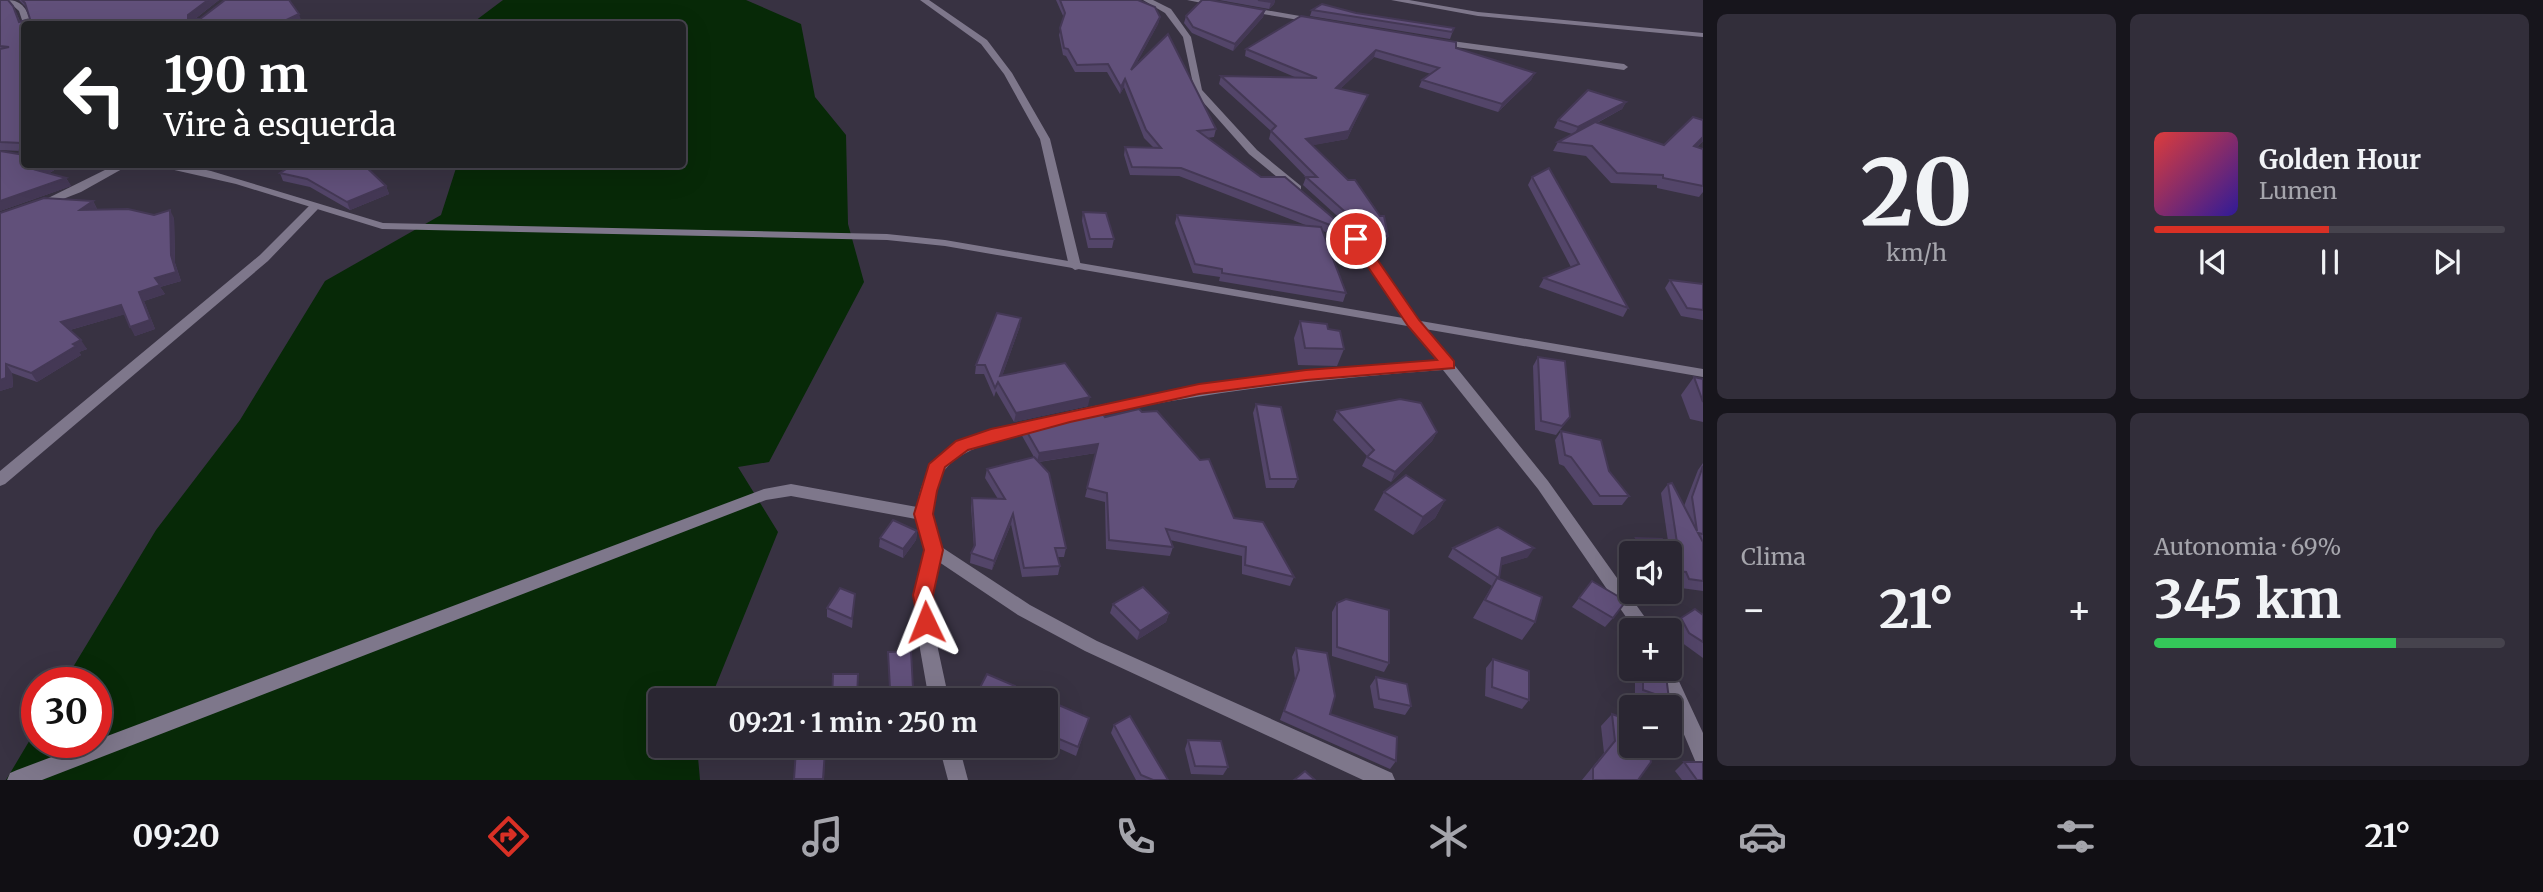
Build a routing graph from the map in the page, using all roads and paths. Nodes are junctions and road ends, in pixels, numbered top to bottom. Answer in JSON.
{"nodes":[{"id":1,"x":11,"y":0,"type":"edge"},
{"id":2,"x":924,"y":0,"type":"edge"},
{"id":3,"x":1147,"y":0,"type":"edge"},
{"id":4,"x":1191,"y":0,"type":"edge"},
{"id":5,"x":1395,"y":0,"type":"edge"},
{"id":6,"x":1167,"y":5,"type":"edge"},
{"id":7,"x":26,"y":21,"type":"edge"},
{"id":8,"x":1332,"y":24,"type":"edge"},
{"id":9,"x":1703,"y":35,"type":"edge"},
{"id":10,"x":1427,"y":40,"type":"edge"},
{"id":11,"x":1624,"y":67,"type":"dead end"},
{"id":12,"x":118,"y":168,"type":"edge"},
{"id":13,"x":175,"y":168,"type":"edge"},
{"id":14,"x":1302,"y":192,"type":"edge"},
{"id":15,"x":314,"y":208,"type":"junction"},
{"id":16,"x":29,"y":209,"type":"edge"},
{"id":17,"x":1330,"y":216,"type":"edge"},
{"id":18,"x":1075,"y":266,"type":"junction"},
{"id":19,"x":1413,"y":323,"type":"junction"},
{"id":20,"x":1448,"y":365,"type":"junction"},
{"id":21,"x":1703,"y":373,"type":"edge"},
{"id":22,"x":0,"y":480,"type":"edge"},
{"id":23,"x":923,"y":514,"type":"junction"},
{"id":24,"x":933,"y":550,"type":"junction"},
{"id":25,"x":1637,"y":618,"type":"edge"},
{"id":26,"x":1671,"y":681,"type":"edge"},
{"id":27,"x":937,"y":688,"type":"edge"},
{"id":28,"x":1703,"y":756,"type":"edge"},
{"id":29,"x":952,"y":758,"type":"edge"},
{"id":30,"x":17,"y":780,"type":"edge"},
{"id":31,"x":958,"y":780,"type":"edge"},
{"id":32,"x":1385,"y":780,"type":"edge"}],
"edges":[{"from":1,"to":7,"type":"street"},
{"from":2,"to":18,"type":"street"},
{"from":3,"to":6,"type":"street"},
{"from":4,"to":8,"type":"street"},
{"from":5,"to":9,"type":"street"},
{"from":6,"to":14,"type":"street"},
{"from":10,"to":11,"type":"street"},
{"from":12,"to":16,"type":"street"},
{"from":13,"to":15,"type":"street"},
{"from":15,"to":18,"type":"street"},
{"from":15,"to":22,"type":"street"},
{"from":17,"to":19,"type":"street"},
{"from":18,"to":19,"type":"street"},
{"from":19,"to":20,"type":"street"},
{"from":19,"to":21,"type":"street"},
{"from":20,"to":23,"type":"street"},
{"from":20,"to":25,"type":"street"},
{"from":23,"to":24,"type":"street"},
{"from":23,"to":30,"type":"street"},
{"from":24,"to":27,"type":"street"},
{"from":24,"to":32,"type":"street"},
{"from":26,"to":28,"type":"street"},
{"from":29,"to":31,"type":"street"}]}
